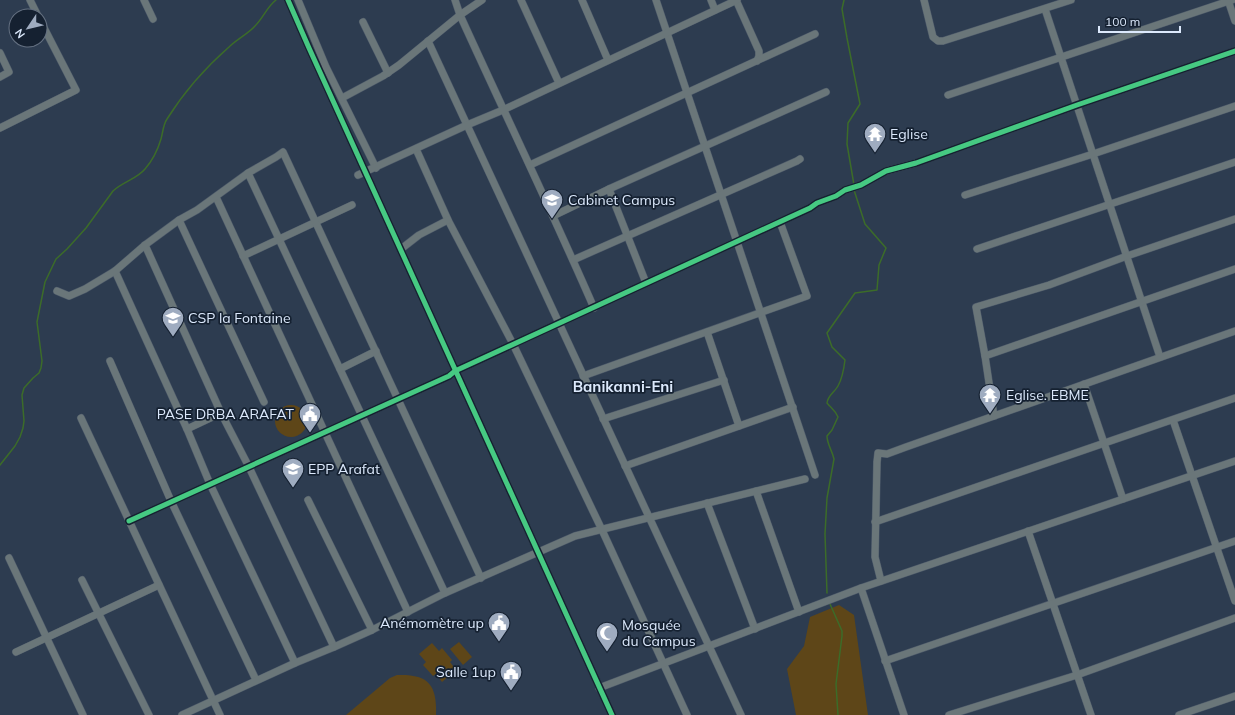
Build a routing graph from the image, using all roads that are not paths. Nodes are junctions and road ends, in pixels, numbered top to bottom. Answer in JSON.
{"nodes":[{"id":1,"x":144,"y":0,"type":"edge"},
{"id":2,"x":288,"y":0,"type":"edge"},
{"id":3,"x":298,"y":0,"type":"edge"},
{"id":4,"x":455,"y":0,"type":"edge"},
{"id":5,"x":482,"y":0,"type":"edge"},
{"id":6,"x":521,"y":0,"type":"edge"},
{"id":7,"x":582,"y":0,"type":"edge"},
{"id":8,"x":656,"y":0,"type":"edge"},
{"id":9,"x":711,"y":0,"type":"edge"},
{"id":10,"x":737,"y":0,"type":"edge"},
{"id":11,"x":924,"y":0,"type":"edge"},
{"id":12,"x":1071,"y":0,"type":"edge"},
{"id":13,"x":1229,"y":0,"type":"edge"},
{"id":14,"x":1045,"y":9,"type":"junction"},
{"id":15,"x":715,"y":10,"type":"junction"},
{"id":16,"x":460,"y":15,"type":"junction"},
{"id":17,"x":153,"y":19,"type":"dead end"},
{"id":18,"x":1235,"y":21,"type":"edge"},
{"id":19,"x":364,"y":22,"type":"dead end"},
{"id":20,"x":667,"y":33,"type":"junction"},
{"id":21,"x":815,"y":34,"type":"dead end"},
{"id":22,"x":48,"y":36,"type":"edge"},
{"id":23,"x":428,"y":41,"type":"junction"},
{"id":24,"x":1235,"y":51,"type":"edge"},
{"id":25,"x":0,"y":53,"type":"edge"},
{"id":26,"x":1061,"y":57,"type":"junction"},
{"id":27,"x":608,"y":60,"type":"junction"},
{"id":28,"x":757,"y":61,"type":"junction"},
{"id":29,"x":388,"y":73,"type":"junction"},
{"id":30,"x":0,"y":76,"type":"edge"},
{"id":31,"x":560,"y":83,"type":"junction"},
{"id":32,"x":826,"y":92,"type":"dead end"},
{"id":33,"x":687,"y":93,"type":"junction"},
{"id":34,"x":948,"y":96,"type":"dead end"},
{"id":35,"x":342,"y":98,"type":"junction"},
{"id":36,"x":1077,"y":105,"type":"junction"},
{"id":37,"x":1235,"y":106,"type":"edge"},
{"id":38,"x":503,"y":110,"type":"junction"},
{"id":39,"x":467,"y":125,"type":"junction"},
{"id":40,"x":0,"y":128,"type":"edge"},
{"id":41,"x":705,"y":146,"type":"junction"},
{"id":42,"x":416,"y":149,"type":"junction"},
{"id":43,"x":1093,"y":154,"type":"junction"},
{"id":44,"x":800,"y":159,"type":"dead end"},
{"id":45,"x":1235,"y":162,"type":"edge"},
{"id":46,"x":530,"y":165,"type":"junction"},
{"id":47,"x":376,"y":168,"type":"junction"},
{"id":48,"x":366,"y":172,"type":"junction"},
{"id":49,"x":248,"y":173,"type":"junction"},
{"id":50,"x":358,"y":176,"type":"dead end"},
{"id":51,"x":609,"y":189,"type":"junction"},
{"id":52,"x":722,"y":195,"type":"junction"},
{"id":53,"x":964,"y":195,"type":"dead end"},
{"id":54,"x":216,"y":197,"type":"junction"},
{"id":55,"x":352,"y":205,"type":"dead end"},
{"id":56,"x":1110,"y":205,"type":"junction"},
{"id":57,"x":553,"y":216,"type":"junction"},
{"id":58,"x":179,"y":220,"type":"junction"},
{"id":59,"x":448,"y":220,"type":"junction"},
{"id":60,"x":1235,"y":220,"type":"edge"},
{"id":61,"x":315,"y":222,"type":"junction"},
{"id":62,"x":780,"y":222,"type":"junction"},
{"id":63,"x":628,"y":236,"type":"junction"},
{"id":64,"x":279,"y":239,"type":"junction"},
{"id":65,"x":737,"y":241,"type":"junction"},
{"id":66,"x":144,"y":245,"type":"junction"},
{"id":67,"x":400,"y":249,"type":"junction"},
{"id":68,"x":977,"y":249,"type":"dead end"},
{"id":69,"x":243,"y":256,"type":"junction"},
{"id":70,"x":1127,"y":256,"type":"junction"},
{"id":71,"x":573,"y":260,"type":"junction"},
{"id":72,"x":1235,"y":269,"type":"edge"},
{"id":73,"x":115,"y":271,"type":"junction"},
{"id":74,"x":646,"y":283,"type":"junction"},
{"id":75,"x":57,"y":291,"type":"dead end"},
{"id":76,"x":1142,"y":301,"type":"junction"},
{"id":77,"x":594,"y":308,"type":"junction"},
{"id":78,"x":761,"y":312,"type":"junction"},
{"id":79,"x":559,"y":323,"type":"junction"},
{"id":80,"x":1235,"y":331,"type":"edge"},
{"id":81,"x":707,"y":332,"type":"junction"},
{"id":82,"x":513,"y":344,"type":"junction"},
{"id":83,"x":376,"y":351,"type":"junction"},
{"id":84,"x":985,"y":356,"type":"junction"},
{"id":85,"x":1160,"y":357,"type":"junction"},
{"id":86,"x":110,"y":361,"type":"dead end"},
{"id":87,"x":340,"y":370,"type":"junction"},
{"id":88,"x":455,"y":371,"type":"junction"},
{"id":89,"x":583,"y":376,"type":"junction"},
{"id":90,"x":724,"y":380,"type":"junction"},
{"id":91,"x":1084,"y":384,"type":"junction"},
{"id":92,"x":1235,"y":398,"type":"edge"},
{"id":93,"x":398,"y":399,"type":"junction"},
{"id":94,"x":264,"y":402,"type":"dead end"},
{"id":95,"x":793,"y":407,"type":"junction"},
{"id":96,"x":221,"y":413,"type":"junction"},
{"id":97,"x":362,"y":416,"type":"junction"},
{"id":98,"x":994,"y":416,"type":"junction"},
{"id":99,"x":81,"y":418,"type":"dead end"},
{"id":100,"x":603,"y":419,"type":"junction"},
{"id":101,"x":1173,"y":420,"type":"junction"},
{"id":102,"x":739,"y":426,"type":"junction"},
{"id":103,"x":187,"y":429,"type":"junction"},
{"id":104,"x":325,"y":432,"type":"junction"},
{"id":105,"x":1104,"y":443,"type":"junction"},
{"id":106,"x":1235,"y":461,"type":"edge"},
{"id":107,"x":625,"y":466,"type":"junction"},
{"id":108,"x":249,"y":467,"type":"junction"},
{"id":109,"x":815,"y":475,"type":"dead end"},
{"id":110,"x":1192,"y":475,"type":"junction"},
{"id":111,"x":805,"y":479,"type":"dead end"},
{"id":112,"x":210,"y":484,"type":"junction"},
{"id":113,"x":756,"y":491,"type":"junction"},
{"id":114,"x":1123,"y":499,"type":"junction"},
{"id":115,"x":308,"y":500,"type":"dead end"},
{"id":116,"x":171,"y":501,"type":"junction"},
{"id":117,"x":707,"y":503,"type":"junction"},
{"id":118,"x":649,"y":518,"type":"junction"},
{"id":119,"x":129,"y":521,"type":"junction"},
{"id":120,"x":875,"y":522,"type":"junction"},
{"id":121,"x":602,"y":530,"type":"junction"},
{"id":122,"x":1028,"y":531,"type":"junction"},
{"id":123,"x":1235,"y":541,"type":"edge"},
{"id":124,"x":1217,"y":548,"type":"junction"},
{"id":125,"x":538,"y":552,"type":"junction"},
{"id":126,"x":9,"y":558,"type":"dead end"},
{"id":127,"x":481,"y":578,"type":"junction"},
{"id":128,"x":82,"y":580,"type":"dead end"},
{"id":129,"x":881,"y":582,"type":"junction"},
{"id":130,"x":159,"y":585,"type":"junction"},
{"id":131,"x":861,"y":588,"type":"junction"},
{"id":132,"x":445,"y":593,"type":"junction"},
{"id":133,"x":1235,"y":601,"type":"edge"},
{"id":134,"x":1053,"y":604,"type":"junction"},
{"id":135,"x":408,"y":612,"type":"junction"},
{"id":136,"x":799,"y":612,"type":"junction"},
{"id":137,"x":98,"y":613,"type":"junction"},
{"id":138,"x":1235,"y":618,"type":"edge"},
{"id":139,"x":755,"y":629,"type":"junction"},
{"id":140,"x":372,"y":630,"type":"junction"},
{"id":141,"x":47,"y":638,"type":"junction"},
{"id":142,"x":709,"y":646,"type":"junction"},
{"id":143,"x":334,"y":647,"type":"junction"},
{"id":144,"x":16,"y":652,"type":"dead end"},
{"id":145,"x":885,"y":660,"type":"junction"},
{"id":146,"x":295,"y":662,"type":"junction"},
{"id":147,"x":664,"y":664,"type":"junction"},
{"id":148,"x":1077,"y":674,"type":"junction"},
{"id":149,"x":256,"y":680,"type":"junction"},
{"id":150,"x":599,"y":688,"type":"junction"},
{"id":151,"x":1235,"y":696,"type":"edge"},
{"id":152,"x":214,"y":700,"type":"junction"},
{"id":153,"x":83,"y":715,"type":"edge"},
{"id":154,"x":148,"y":715,"type":"edge"},
{"id":155,"x":182,"y":715,"type":"edge"},
{"id":156,"x":220,"y":715,"type":"edge"},
{"id":157,"x":612,"y":715,"type":"edge"},
{"id":158,"x":688,"y":715,"type":"edge"},
{"id":159,"x":741,"y":715,"type":"edge"},
{"id":160,"x":904,"y":715,"type":"edge"},
{"id":161,"x":949,"y":715,"type":"edge"},
{"id":162,"x":1091,"y":715,"type":"edge"},
{"id":163,"x":1179,"y":715,"type":"edge"}],
"edges":[{"from":1,"to":17,"type":"street"},
{"from":2,"to":48,"type":"street"},
{"from":3,"to":35,"type":"street"},
{"from":4,"to":16,"type":"street"},
{"from":5,"to":16,"type":"street"},
{"from":6,"to":31,"type":"street"},
{"from":7,"to":27,"type":"street"},
{"from":8,"to":20,"type":"street"},
{"from":9,"to":15,"type":"street"},
{"from":10,"to":15,"type":"street"},
{"from":10,"to":28,"type":"street"},
{"from":11,"to":14,"type":"street"},
{"from":12,"to":14,"type":"street"},
{"from":13,"to":18,"type":"street"},
{"from":13,"to":26,"type":"street"},
{"from":14,"to":26,"type":"street"},
{"from":15,"to":20,"type":"street"},
{"from":16,"to":23,"type":"street"},
{"from":16,"to":38,"type":"street"},
{"from":19,"to":29,"type":"street"},
{"from":20,"to":27,"type":"street"},
{"from":20,"to":33,"type":"street"},
{"from":21,"to":28,"type":"street"},
{"from":22,"to":40,"type":"street"},
{"from":23,"to":29,"type":"street"},
{"from":23,"to":39,"type":"street"},
{"from":24,"to":36,"type":"street"},
{"from":25,"to":30,"type":"street"},
{"from":26,"to":34,"type":"street"},
{"from":26,"to":36,"type":"street"},
{"from":27,"to":31,"type":"street"},
{"from":28,"to":33,"type":"street"},
{"from":29,"to":35,"type":"street"},
{"from":31,"to":38,"type":"street"},
{"from":32,"to":41,"type":"street"},
{"from":33,"to":41,"type":"street"},
{"from":33,"to":46,"type":"street"},
{"from":35,"to":47,"type":"street"},
{"from":36,"to":43,"type":"street"},
{"from":36,"to":62,"type":"street"},
{"from":37,"to":43,"type":"street"},
{"from":38,"to":39,"type":"street"},
{"from":38,"to":46,"type":"street"},
{"from":39,"to":42,"type":"street"},
{"from":39,"to":79,"type":"street"},
{"from":41,"to":51,"type":"street"},
{"from":41,"to":52,"type":"street"},
{"from":42,"to":47,"type":"street"},
{"from":42,"to":59,"type":"street"},
{"from":43,"to":53,"type":"street"},
{"from":43,"to":56,"type":"street"},
{"from":44,"to":52,"type":"street"},
{"from":45,"to":56,"type":"street"},
{"from":46,"to":57,"type":"street"},
{"from":47,"to":48,"type":"street"},
{"from":48,"to":50,"type":"street"},
{"from":48,"to":67,"type":"street"},
{"from":49,"to":54,"type":"street"},
{"from":49,"to":61,"type":"street"},
{"from":49,"to":64,"type":"street"},
{"from":51,"to":57,"type":"street"},
{"from":51,"to":63,"type":"street"},
{"from":52,"to":63,"type":"street"},
{"from":52,"to":65,"type":"street"},
{"from":54,"to":58,"type":"street"},
{"from":54,"to":69,"type":"street"},
{"from":55,"to":61,"type":"street"},
{"from":56,"to":68,"type":"street"},
{"from":56,"to":70,"type":"street"},
{"from":57,"to":71,"type":"street"},
{"from":58,"to":66,"type":"street"},
{"from":58,"to":94,"type":"street"},
{"from":59,"to":67,"type":"street"},
{"from":59,"to":82,"type":"street"},
{"from":60,"to":70,"type":"street"},
{"from":61,"to":64,"type":"street"},
{"from":61,"to":83,"type":"street"},
{"from":62,"to":65,"type":"street"},
{"from":62,"to":78,"type":"street"},
{"from":63,"to":71,"type":"street"},
{"from":63,"to":74,"type":"street"},
{"from":64,"to":69,"type":"street"},
{"from":64,"to":87,"type":"street"},
{"from":65,"to":74,"type":"street"},
{"from":65,"to":78,"type":"street"},
{"from":66,"to":73,"type":"street"},
{"from":66,"to":96,"type":"street"},
{"from":67,"to":88,"type":"street"},
{"from":69,"to":104,"type":"street"},
{"from":70,"to":76,"type":"street"},
{"from":70,"to":84,"type":"street"},
{"from":71,"to":77,"type":"street"},
{"from":72,"to":76,"type":"street"},
{"from":73,"to":75,"type":"street"},
{"from":73,"to":103,"type":"street"},
{"from":74,"to":77,"type":"street"},
{"from":76,"to":84,"type":"street"},
{"from":76,"to":85,"type":"street"},
{"from":77,"to":79,"type":"street"},
{"from":78,"to":81,"type":"street"},
{"from":78,"to":95,"type":"street"},
{"from":79,"to":82,"type":"street"},
{"from":79,"to":89,"type":"street"},
{"from":80,"to":85,"type":"street"},
{"from":81,"to":89,"type":"street"},
{"from":81,"to":90,"type":"street"},
{"from":82,"to":88,"type":"street"},
{"from":82,"to":121,"type":"street"},
{"from":83,"to":87,"type":"street"},
{"from":83,"to":93,"type":"street"},
{"from":84,"to":98,"type":"street"},
{"from":85,"to":91,"type":"street"},
{"from":86,"to":116,"type":"street"},
{"from":87,"to":97,"type":"street"},
{"from":88,"to":93,"type":"street"},
{"from":88,"to":125,"type":"street"},
{"from":89,"to":100,"type":"street"},
{"from":90,"to":100,"type":"street"},
{"from":90,"to":102,"type":"street"},
{"from":91,"to":98,"type":"street"},
{"from":91,"to":105,"type":"street"},
{"from":92,"to":101,"type":"street"},
{"from":93,"to":97,"type":"street"},
{"from":93,"to":127,"type":"street"},
{"from":95,"to":102,"type":"street"},
{"from":95,"to":109,"type":"street"},
{"from":96,"to":103,"type":"street"},
{"from":96,"to":108,"type":"street"},
{"from":97,"to":104,"type":"street"},
{"from":97,"to":132,"type":"street"},
{"from":98,"to":120,"type":"street"},
{"from":99,"to":119,"type":"street"},
{"from":100,"to":107,"type":"street"},
{"from":101,"to":105,"type":"street"},
{"from":101,"to":110,"type":"street"},
{"from":102,"to":107,"type":"street"},
{"from":103,"to":112,"type":"street"},
{"from":104,"to":108,"type":"street"},
{"from":104,"to":135,"type":"street"},
{"from":105,"to":114,"type":"street"},
{"from":105,"to":120,"type":"street"},
{"from":106,"to":110,"type":"street"},
{"from":107,"to":118,"type":"street"},
{"from":108,"to":112,"type":"street"},
{"from":108,"to":143,"type":"street"},
{"from":110,"to":114,"type":"street"},
{"from":110,"to":124,"type":"street"},
{"from":111,"to":113,"type":"street"},
{"from":112,"to":116,"type":"street"},
{"from":112,"to":146,"type":"street"},
{"from":113,"to":117,"type":"street"},
{"from":113,"to":136,"type":"street"},
{"from":114,"to":122,"type":"street"},
{"from":115,"to":140,"type":"street"},
{"from":116,"to":119,"type":"street"},
{"from":116,"to":149,"type":"street"},
{"from":117,"to":118,"type":"street"},
{"from":117,"to":139,"type":"street"},
{"from":118,"to":121,"type":"street"},
{"from":118,"to":142,"type":"street"},
{"from":119,"to":130,"type":"street"},
{"from":120,"to":129,"type":"street"},
{"from":121,"to":125,"type":"street"},
{"from":121,"to":147,"type":"street"},
{"from":122,"to":129,"type":"street"},
{"from":122,"to":134,"type":"street"},
{"from":123,"to":124,"type":"street"},
{"from":124,"to":133,"type":"street"},
{"from":124,"to":134,"type":"street"},
{"from":125,"to":127,"type":"street"},
{"from":125,"to":150,"type":"street"},
{"from":126,"to":141,"type":"street"},
{"from":127,"to":132,"type":"street"},
{"from":128,"to":137,"type":"street"},
{"from":129,"to":131,"type":"street"},
{"from":130,"to":137,"type":"street"},
{"from":130,"to":152,"type":"street"},
{"from":131,"to":136,"type":"street"},
{"from":131,"to":145,"type":"street"},
{"from":132,"to":135,"type":"street"},
{"from":134,"to":145,"type":"street"},
{"from":134,"to":148,"type":"street"},
{"from":135,"to":140,"type":"street"},
{"from":136,"to":139,"type":"street"},
{"from":137,"to":141,"type":"street"},
{"from":137,"to":154,"type":"street"},
{"from":138,"to":148,"type":"street"},
{"from":139,"to":142,"type":"street"},
{"from":140,"to":143,"type":"street"},
{"from":141,"to":144,"type":"street"},
{"from":141,"to":153,"type":"street"},
{"from":142,"to":147,"type":"street"},
{"from":142,"to":159,"type":"street"},
{"from":143,"to":146,"type":"street"},
{"from":145,"to":160,"type":"street"},
{"from":146,"to":149,"type":"street"},
{"from":147,"to":150,"type":"street"},
{"from":147,"to":158,"type":"street"},
{"from":148,"to":161,"type":"street"},
{"from":148,"to":162,"type":"street"},
{"from":149,"to":152,"type":"street"},
{"from":150,"to":157,"type":"street"},
{"from":151,"to":163,"type":"street"},
{"from":152,"to":155,"type":"street"},
{"from":152,"to":156,"type":"street"}]}
